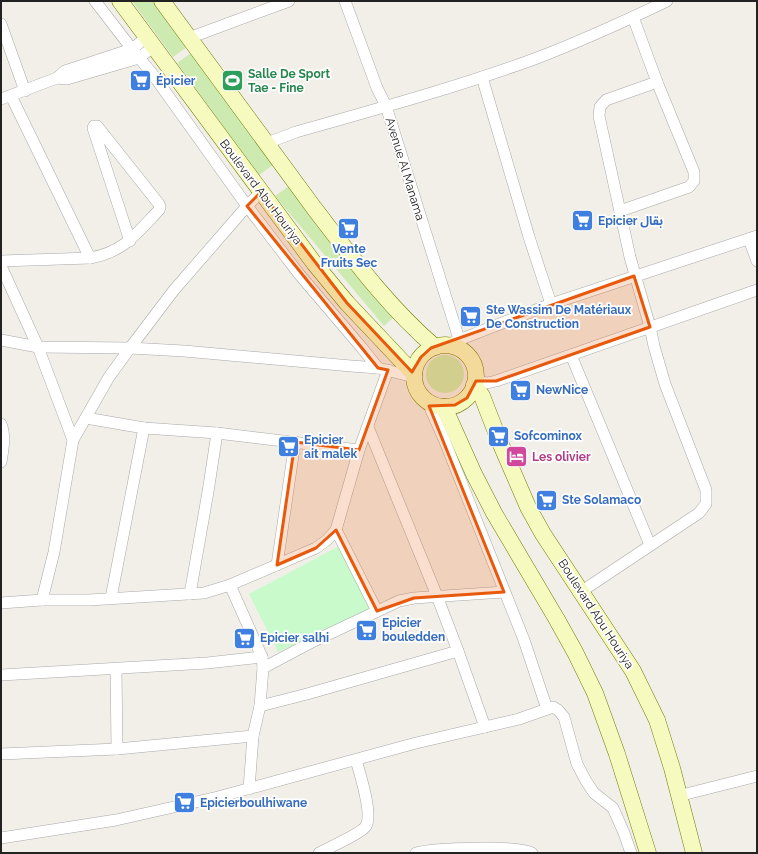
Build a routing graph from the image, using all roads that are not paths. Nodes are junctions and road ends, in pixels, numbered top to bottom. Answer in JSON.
{"nodes":[{"id":1,"x":95,"y":1,"type":"edge"},
{"id":2,"x":120,"y":1,"type":"edge"},
{"id":3,"x":162,"y":1,"type":"edge"},
{"id":4,"x":289,"y":1,"type":"edge"},
{"id":5,"x":345,"y":1,"type":"edge"},
{"id":6,"x":668,"y":1,"type":"edge"},
{"id":7,"x":633,"y":17,"type":"junction"},
{"id":8,"x":1,"y":24,"type":"edge"},
{"id":9,"x":189,"y":38,"type":"junction"},
{"id":10,"x":150,"y":42,"type":"junction"},
{"id":11,"x":135,"y":53,"type":"junction"},
{"id":12,"x":482,"y":77,"type":"junction"},
{"id":13,"x":657,"y":82,"type":"junction"},
{"id":14,"x":25,"y":90,"type":"junction"},
{"id":15,"x":6,"y":97,"type":"edge"},
{"id":16,"x":386,"y":106,"type":"junction"},
{"id":17,"x":266,"y":143,"type":"junction"},
{"id":18,"x":261,"y":192,"type":"junction"},
{"id":19,"x":247,"y":206,"type":"junction"},
{"id":20,"x":620,"y":211,"type":"junction"},
{"id":21,"x":753,"y":237,"type":"edge"},
{"id":22,"x":130,"y":241,"type":"junction"},
{"id":23,"x":90,"y":258,"type":"junction"},
{"id":24,"x":1,"y":261,"type":"edge"},
{"id":25,"x":757,"y":261,"type":"edge"},
{"id":26,"x":1,"y":266,"type":"edge"},
{"id":27,"x":634,"y":276,"type":"junction"},
{"id":28,"x":757,"y":290,"type":"edge"},
{"id":29,"x":551,"y":304,"type":"junction"},
{"id":30,"x":650,"y":327,"type":"junction"},
{"id":31,"x":1,"y":340,"type":"edge"},
{"id":32,"x":447,"y":344,"type":"junction"},
{"id":33,"x":38,"y":347,"type":"junction"},
{"id":34,"x":130,"y":348,"type":"junction"},
{"id":35,"x":571,"y":355,"type":"junction"},
{"id":36,"x":383,"y":369,"type":"junction"},
{"id":37,"x":414,"y":375,"type":"junction"},
{"id":38,"x":475,"y":383,"type":"junction"},
{"id":39,"x":437,"y":405,"type":"junction"},
{"id":40,"x":86,"y":418,"type":"junction"},
{"id":41,"x":1,"y":424,"type":"edge"},
{"id":42,"x":368,"y":426,"type":"junction"},
{"id":43,"x":144,"y":428,"type":"junction"},
{"id":44,"x":217,"y":433,"type":"junction"},
{"id":45,"x":73,"y":440,"type":"junction"},
{"id":46,"x":295,"y":442,"type":"junction"},
{"id":47,"x":359,"y":450,"type":"junction"},
{"id":48,"x":1,"y":462,"type":"edge"},
{"id":49,"x":336,"y":530,"type":"junction"},
{"id":50,"x":650,"y":545,"type":"junction"},
{"id":51,"x":277,"y":565,"type":"junction"},
{"id":52,"x":230,"y":585,"type":"junction"},
{"id":53,"x":582,"y":591,"type":"junction"},
{"id":54,"x":504,"y":592,"type":"junction"},
{"id":55,"x":190,"y":594,"type":"junction"},
{"id":56,"x":437,"y":596,"type":"junction"},
{"id":57,"x":111,"y":598,"type":"junction"},
{"id":58,"x":42,"y":600,"type":"junction"},
{"id":59,"x":1,"y":603,"type":"edge"},
{"id":60,"x":377,"y":611,"type":"junction"},
{"id":61,"x":458,"y":651,"type":"junction"},
{"id":62,"x":263,"y":662,"type":"junction"},
{"id":63,"x":116,"y":669,"type":"junction"},
{"id":64,"x":1,"y":675,"type":"edge"},
{"id":65,"x":260,"y":706,"type":"junction"},
{"id":66,"x":547,"y":709,"type":"junction"},
{"id":67,"x":485,"y":727,"type":"junction"},
{"id":68,"x":253,"y":736,"type":"junction"},
{"id":69,"x":117,"y":749,"type":"junction"},
{"id":70,"x":1,"y":754,"type":"edge"},
{"id":71,"x":356,"y":760,"type":"junction"},
{"id":72,"x":757,"y":776,"type":"edge"},
{"id":73,"x":249,"y":789,"type":"junction"},
{"id":74,"x":678,"y":796,"type":"junction"},
{"id":75,"x":1,"y":838,"type":"edge"},
{"id":76,"x":319,"y":853,"type":"edge"},
{"id":77,"x":416,"y":853,"type":"edge"},
{"id":78,"x":532,"y":853,"type":"edge"},
{"id":79,"x":631,"y":853,"type":"edge"},
{"id":80,"x":648,"y":853,"type":"edge"},
{"id":81,"x":694,"y":853,"type":"edge"}],
"edges":[{"from":1,"to":11,"type":"street"},
{"from":2,"to":10,"type":"main road","name":"Boulevard Abu Houriya"},
{"from":3,"to":9,"type":"main road"},
{"from":4,"to":9,"type":"street"},
{"from":5,"to":16,"type":"street","name":"Avenue Al Manama"},
{"from":6,"to":7,"type":"street"},
{"from":7,"to":12,"type":"street"},
{"from":7,"to":13,"type":"street"},
{"from":8,"to":14,"type":"street"},
{"from":9,"to":17,"type":"main road"},
{"from":10,"to":11,"type":"street"},
{"from":10,"to":18,"type":"main road","name":"Boulevard Abu Houriya"},
{"from":11,"to":14,"type":"street"},
{"from":11,"to":19,"type":"street"},
{"from":12,"to":16,"type":"street"},
{"from":12,"to":29,"type":"street"},
{"from":13,"to":20,"type":"street"},
{"from":13,"to":20,"type":"street"},
{"from":14,"to":15,"type":"street"},
{"from":15,"to":23,"type":"street"},
{"from":16,"to":17,"type":"street"},
{"from":16,"to":32,"type":"street","name":"Avenue Al Manama"},
{"from":17,"to":32,"type":"main road"},
{"from":18,"to":19,"type":"street"},
{"from":18,"to":37,"type":"main road","name":"Boulevard Abu Houriya"},
{"from":19,"to":34,"type":"street"},
{"from":19,"to":36,"type":"street"},
{"from":20,"to":27,"type":"street"},
{"from":21,"to":25,"type":"street"},
{"from":21,"to":27,"type":"street"},
{"from":22,"to":22,"type":"street"},
{"from":22,"to":23,"type":"street"},
{"from":23,"to":24,"type":"street"},
{"from":26,"to":33,"type":"street"},
{"from":27,"to":29,"type":"street"},
{"from":27,"to":30,"type":"street"},
{"from":28,"to":30,"type":"street"},
{"from":29,"to":32,"type":"street"},
{"from":30,"to":35,"type":"street"},
{"from":30,"to":50,"type":"street"},
{"from":31,"to":33,"type":"street"},
{"from":32,"to":37,"type":"main road"},
{"from":32,"to":38,"type":"main road"},
{"from":33,"to":34,"type":"street"},
{"from":33,"to":45,"type":"street"},
{"from":34,"to":36,"type":"street"},
{"from":34,"to":40,"type":"street"},
{"from":35,"to":38,"type":"street"},
{"from":35,"to":50,"type":"street"},
{"from":36,"to":37,"type":"street"},
{"from":36,"to":42,"type":"street"},
{"from":37,"to":39,"type":"main road"},
{"from":38,"to":39,"type":"main road"},
{"from":38,"to":53,"type":"main road","name":"Boulevard Abu Houriya"},
{"from":39,"to":54,"type":"street"},
{"from":39,"to":80,"type":"main road"},
{"from":40,"to":43,"type":"street"},
{"from":40,"to":45,"type":"street"},
{"from":41,"to":48,"type":"street"},
{"from":42,"to":47,"type":"street"},
{"from":42,"to":56,"type":"street"},
{"from":43,"to":44,"type":"street"},
{"from":43,"to":57,"type":"street"},
{"from":44,"to":46,"type":"street"},
{"from":44,"to":55,"type":"street"},
{"from":45,"to":58,"type":"street"},
{"from":46,"to":47,"type":"street"},
{"from":46,"to":51,"type":"street"},
{"from":47,"to":49,"type":"street"},
{"from":49,"to":51,"type":"street"},
{"from":49,"to":60,"type":"street"},
{"from":50,"to":53,"type":"street"},
{"from":51,"to":52,"type":"street"},
{"from":52,"to":55,"type":"street"},
{"from":52,"to":62,"type":"street"},
{"from":53,"to":74,"type":"main road","name":"Boulevard Abu Houriya"},
{"from":54,"to":56,"type":"street"},
{"from":54,"to":66,"type":"street"},
{"from":55,"to":57,"type":"street"},
{"from":56,"to":60,"type":"street"},
{"from":56,"to":61,"type":"street"},
{"from":57,"to":58,"type":"street"},
{"from":58,"to":59,"type":"street"},
{"from":60,"to":62,"type":"street"},
{"from":61,"to":65,"type":"street"},
{"from":61,"to":67,"type":"street"},
{"from":62,"to":63,"type":"street"},
{"from":62,"to":65,"type":"street"},
{"from":63,"to":64,"type":"street"},
{"from":63,"to":69,"type":"street"},
{"from":65,"to":68,"type":"street"},
{"from":66,"to":67,"type":"street"},
{"from":66,"to":79,"type":"street"},
{"from":67,"to":71,"type":"street"},
{"from":68,"to":69,"type":"street"},
{"from":68,"to":73,"type":"street"},
{"from":69,"to":70,"type":"street"},
{"from":71,"to":73,"type":"street"},
{"from":71,"to":76,"type":"street"},
{"from":72,"to":74,"type":"street"},
{"from":73,"to":75,"type":"street"},
{"from":74,"to":81,"type":"main road","name":"Boulevard Abu Houriya"},
{"from":77,"to":78,"type":"street"}]}
